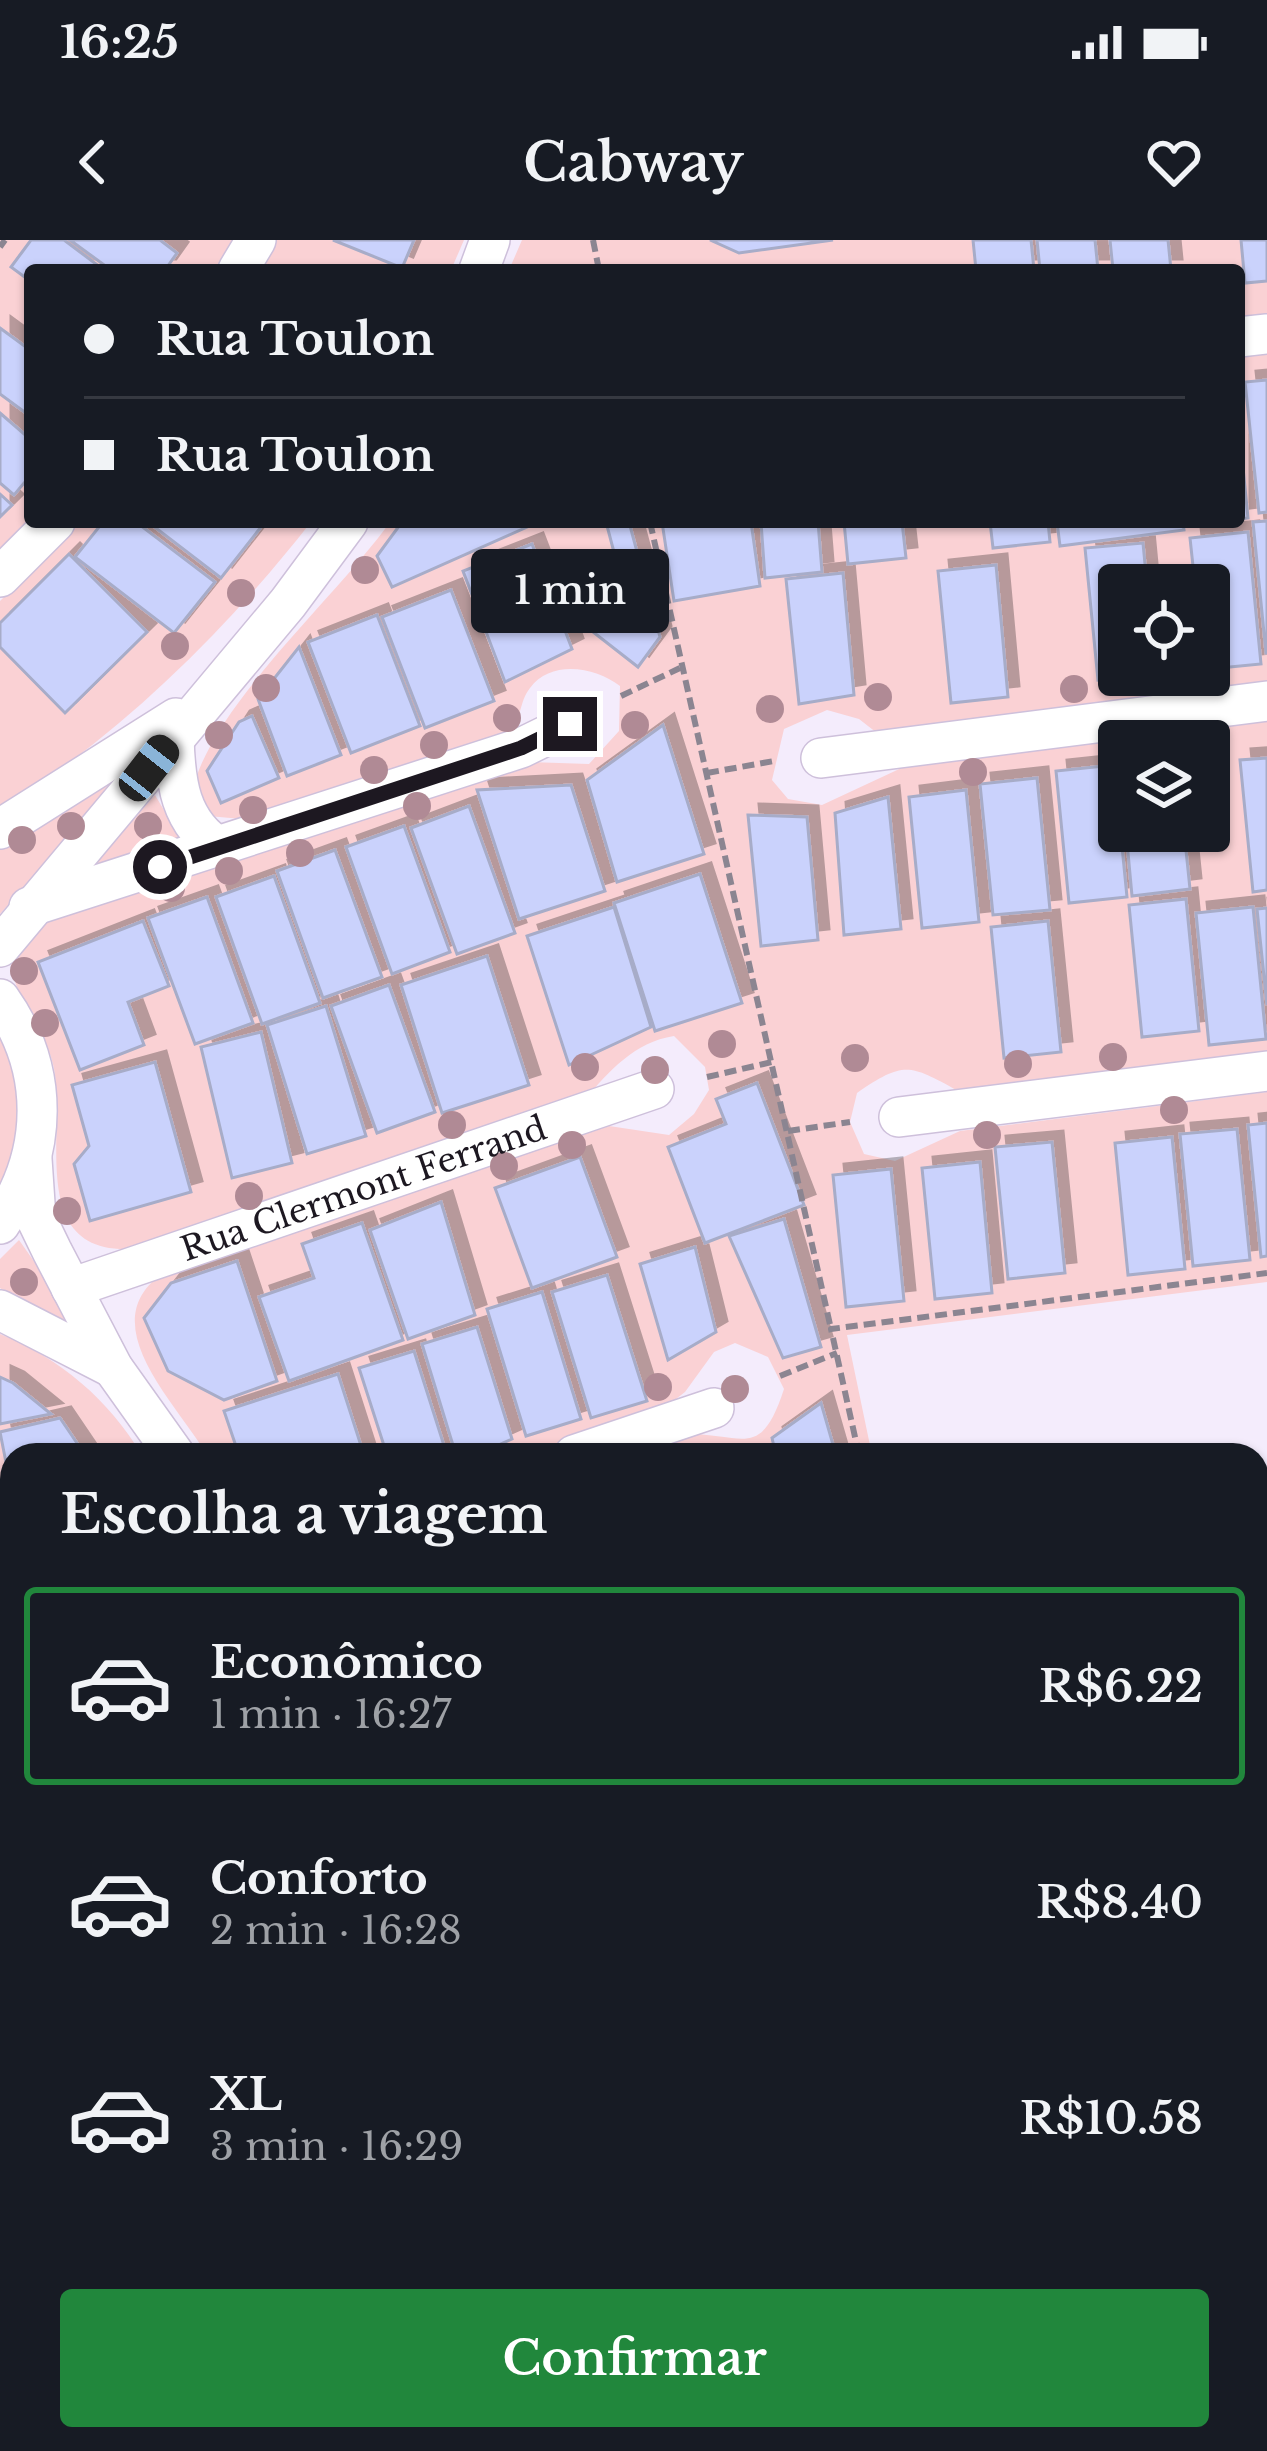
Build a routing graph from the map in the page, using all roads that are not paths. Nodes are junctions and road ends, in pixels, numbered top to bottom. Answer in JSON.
{"nodes":[{"id":1,"x":49,"y":528,"type":"edge"},
{"id":2,"x":344,"y":528,"type":"edge"},
{"id":3,"x":0,"y":577,"type":"edge"},
{"id":4,"x":1267,"y":701,"type":"edge"},
{"id":5,"x":185,"y":721,"type":"junction"},
{"id":6,"x":570,"y":724,"type":"dead end"},
{"id":7,"x":821,"y":758,"type":"dead end"},
{"id":8,"x":0,"y":829,"type":"edge"},
{"id":9,"x":221,"y":848,"type":"junction"},
{"id":10,"x":29,"y":907,"type":"junction"},
{"id":11,"x":0,"y":946,"type":"edge"},
{"id":12,"x":0,"y":999,"type":"edge"},
{"id":13,"x":1267,"y":1071,"type":"edge"},
{"id":14,"x":654,"y":1089,"type":"dead end"},
{"id":15,"x":899,"y":1117,"type":"dead end"},
{"id":16,"x":32,"y":1160,"type":"junction"},
{"id":17,"x":0,"y":1224,"type":"edge"},
{"id":18,"x":71,"y":1288,"type":"junction"},
{"id":19,"x":0,"y":1310,"type":"edge"},
{"id":20,"x":113,"y":1368,"type":"junction"},
{"id":21,"x":714,"y":1408,"type":"dead end"},
{"id":22,"x":166,"y":1443,"type":"edge"},
{"id":23,"x":610,"y":1443,"type":"edge"}],
"edges":[{"from":1,"to":3,"type":"street"},
{"from":2,"to":5,"type":"street"},
{"from":4,"to":7,"type":"street"},
{"from":5,"to":8,"type":"street"},
{"from":5,"to":9,"type":"street"},
{"from":5,"to":10,"type":"street"},
{"from":6,"to":9,"type":"street"},
{"from":9,"to":10,"type":"street"},
{"from":10,"to":11,"type":"street"},
{"from":12,"to":16,"type":"street"},
{"from":13,"to":15,"type":"street"},
{"from":14,"to":18,"type":"street","name":"Rua Clermont Ferrand"},
{"from":16,"to":17,"type":"street"},
{"from":16,"to":18,"type":"street"},
{"from":18,"to":20,"type":"street"},
{"from":19,"to":20,"type":"street"},
{"from":20,"to":22,"type":"street"},
{"from":21,"to":23,"type":"street"}]}
